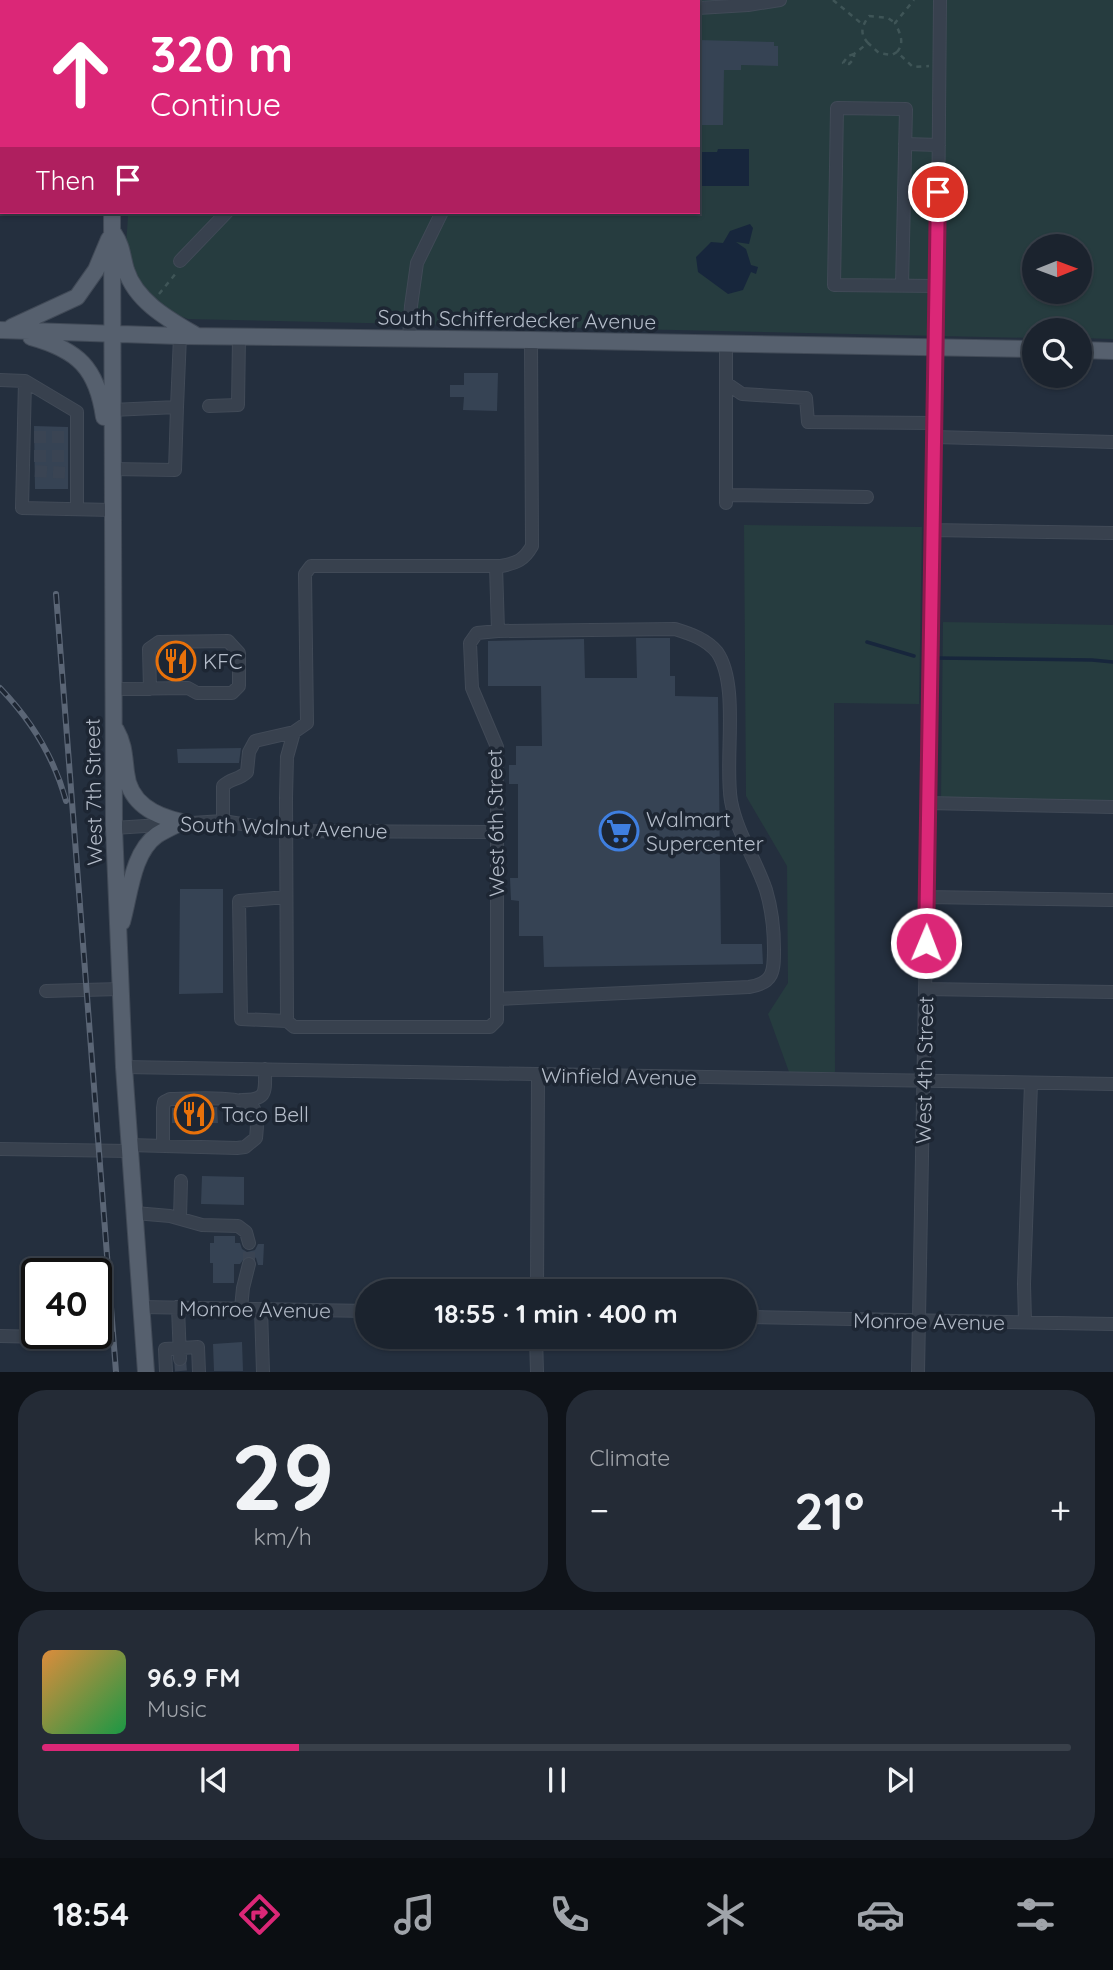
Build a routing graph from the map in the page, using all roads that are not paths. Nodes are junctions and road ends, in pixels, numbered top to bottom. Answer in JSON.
{"nodes":[{"id":1,"x":780,"y":0,"type":"edge"},
{"id":2,"x":940,"y":0,"type":"edge"},
{"id":3,"x":700,"y":8,"type":"edge"},
{"id":4,"x":905,"y":144,"type":"junction"},
{"id":5,"x":939,"y":145,"type":"junction"},
{"id":6,"x":112,"y":214,"type":"edge"},
{"id":7,"x":225,"y":214,"type":"edge"},
{"id":8,"x":441,"y":214,"type":"edge"},
{"id":9,"x":112,"y":230,"type":"junction"},
{"id":10,"x":180,"y":261,"type":"road end"},
{"id":11,"x":902,"y":286,"type":"junction"},
{"id":12,"x":937,"y":286,"type":"junction"},
{"id":13,"x":3,"y":330,"type":"edge"},
{"id":14,"x":112,"y":334,"type":"junction"},
{"id":15,"x":180,"y":336,"type":"junction"},
{"id":16,"x":200,"y":337,"type":"junction"},
{"id":17,"x":239,"y":337,"type":"junction"},
{"id":18,"x":409,"y":338,"type":"junction"},
{"id":19,"x":531,"y":340,"type":"junction"},
{"id":20,"x":726,"y":344,"type":"junction"},
{"id":21,"x":937,"y":348,"type":"junction"},
{"id":22,"x":1022,"y":349,"type":"edge"},
{"id":23,"x":1092,"y":350,"type":"edge"},
{"id":24,"x":1113,"y":351,"type":"edge"},
{"id":25,"x":0,"y":380,"type":"edge"},
{"id":26,"x":24,"y":381,"type":"junction"},
{"id":27,"x":726,"y":383,"type":"junction"},
{"id":28,"x":209,"y":406,"type":"dead end"},
{"id":29,"x":177,"y":407,"type":"junction"},
{"id":30,"x":112,"y":410,"type":"junction"},
{"id":31,"x":935,"y":423,"type":"junction"},
{"id":32,"x":112,"y":434,"type":"junction"},
{"id":33,"x":935,"y":437,"type":"junction"},
{"id":34,"x":1113,"y":442,"type":"edge"},
{"id":35,"x":112,"y":469,"type":"junction"},
{"id":36,"x":867,"y":496,"type":"dead end"},
{"id":37,"x":77,"y":509,"type":"junction"},
{"id":38,"x":112,"y":510,"type":"junction"},
{"id":39,"x":933,"y":530,"type":"junction"},
{"id":40,"x":1113,"y":533,"type":"edge"},
{"id":41,"x":496,"y":566,"type":"junction"},
{"id":42,"x":498,"y":631,"type":"junction"},
{"id":43,"x":113,"y":689,"type":"junction"},
{"id":44,"x":150,"y":689,"type":"junction"},
{"id":45,"x":113,"y":724,"type":"junction"},
{"id":46,"x":294,"y":732,"type":"junction"},
{"id":47,"x":928,"y":803,"type":"junction"},
{"id":48,"x":1113,"y":807,"type":"edge"},
{"id":49,"x":223,"y":821,"type":"junction"},
{"id":50,"x":182,"y":822,"type":"junction"},
{"id":51,"x":114,"y":828,"type":"junction"},
{"id":52,"x":286,"y":831,"type":"junction"},
{"id":53,"x":497,"y":832,"type":"junction"},
{"id":54,"x":286,"y":897,"type":"junction"},
{"id":55,"x":927,"y":897,"type":"junction"},
{"id":56,"x":1113,"y":900,"type":"edge"},
{"id":57,"x":118,"y":938,"type":"junction"},
{"id":58,"x":120,"y":989,"type":"junction"},
{"id":59,"x":925,"y":989,"type":"junction"},
{"id":60,"x":46,"y":990,"type":"dead end"},
{"id":61,"x":1113,"y":992,"type":"edge"},
{"id":62,"x":497,"y":999,"type":"junction"},
{"id":63,"x":287,"y":1021,"type":"junction"},
{"id":64,"x":124,"y":1067,"type":"junction"},
{"id":65,"x":265,"y":1069,"type":"junction"},
{"id":66,"x":538,"y":1074,"type":"junction"},
{"id":67,"x":923,"y":1081,"type":"junction"},
{"id":68,"x":1031,"y":1083,"type":"junction"},
{"id":69,"x":1113,"y":1084,"type":"edge"},
{"id":70,"x":241,"y":1100,"type":"junction"},
{"id":71,"x":163,"y":1146,"type":"junction"},
{"id":72,"x":129,"y":1148,"type":"junction"},
{"id":73,"x":0,"y":1149,"type":"edge"},
{"id":74,"x":181,"y":1181,"type":"dead end"},
{"id":75,"x":135,"y":1213,"type":"junction"},
{"id":76,"x":180,"y":1218,"type":"junction"},
{"id":77,"x":249,"y":1243,"type":"dead end"},
{"id":78,"x":249,"y":1264,"type":"tunnel mouth"},
{"id":79,"x":537,"y":1279,"type":"edge"},
{"id":80,"x":142,"y":1307,"type":"junction"},
{"id":81,"x":178,"y":1307,"type":"junction"},
{"id":82,"x":241,"y":1308,"type":"junction"},
{"id":83,"x":261,"y":1309,"type":"junction"},
{"id":84,"x":355,"y":1311,"type":"edge"},
{"id":85,"x":757,"y":1317,"type":"edge"},
{"id":86,"x":919,"y":1321,"type":"junction"},
{"id":87,"x":1025,"y":1322,"type":"junction"},
{"id":88,"x":1113,"y":1324,"type":"edge"},
{"id":89,"x":0,"y":1336,"type":"edge"},
{"id":90,"x":21,"y":1336,"type":"edge"},
{"id":91,"x":165,"y":1349,"type":"junction"},
{"id":92,"x":537,"y":1349,"type":"edge"},
{"id":93,"x":144,"y":1350,"type":"junction"},
{"id":94,"x":180,"y":1354,"type":"junction"},
{"id":95,"x":146,"y":1371,"type":"edge"},
{"id":96,"x":166,"y":1371,"type":"edge"},
{"id":97,"x":199,"y":1371,"type":"edge"},
{"id":98,"x":263,"y":1371,"type":"edge"},
{"id":99,"x":537,"y":1371,"type":"edge"},
{"id":100,"x":918,"y":1371,"type":"edge"}],
"edges":[{"from":1,"to":3,"type":"street"},
{"from":2,"to":5,"type":"street","name":"West 4th Street"},
{"from":4,"to":5,"type":"street"},
{"from":4,"to":11,"type":"street"},
{"from":4,"to":11,"type":"street"},
{"from":5,"to":12,"type":"street","name":"West 4th Street"},
{"from":6,"to":9,"type":"main road","name":"West 7th Street"},
{"from":7,"to":10,"type":"street"},
{"from":8,"to":18,"type":"street"},
{"from":9,"to":13,"type":"main road"},
{"from":9,"to":14,"type":"main road","name":"West 7th Street"},
{"from":9,"to":16,"type":"main road"},
{"from":11,"to":12,"type":"street"},
{"from":12,"to":21,"type":"street","name":"West 4th Street"},
{"from":13,"to":14,"type":"main road","name":"South Schifferdecker Avenue"},
{"from":13,"to":32,"type":"main road"},
{"from":14,"to":15,"type":"main road","name":"South Schifferdecker Avenue"},
{"from":14,"to":30,"type":"main road","name":"West 7th Street"},
{"from":15,"to":16,"type":"main road","name":"South Schifferdecker Avenue"},
{"from":15,"to":29,"type":"street"},
{"from":16,"to":17,"type":"main road","name":"South Schifferdecker Avenue"},
{"from":17,"to":18,"type":"main road","name":"South Schifferdecker Avenue"},
{"from":17,"to":28,"type":"street"},
{"from":18,"to":19,"type":"main road","name":"South Schifferdecker Avenue"},
{"from":19,"to":20,"type":"main road","name":"South Schifferdecker Avenue"},
{"from":19,"to":41,"type":"street"},
{"from":20,"to":21,"type":"main road","name":"South Schifferdecker Avenue"},
{"from":20,"to":27,"type":"street"},
{"from":21,"to":22,"type":"main road","name":"South Schifferdecker Avenue"},
{"from":21,"to":31,"type":"street","name":"West 4th Street"},
{"from":23,"to":24,"type":"main road"},
{"from":25,"to":26,"type":"street"},
{"from":26,"to":37,"type":"street"},
{"from":26,"to":37,"type":"street"},
{"from":27,"to":31,"type":"street"},
{"from":27,"to":36,"type":"street"},
{"from":29,"to":30,"type":"street"},
{"from":29,"to":35,"type":"street"},
{"from":30,"to":32,"type":"main road","name":"West 7th Street"},
{"from":31,"to":33,"type":"street","name":"West 4th Street"},
{"from":32,"to":35,"type":"main road","name":"West 7th Street"},
{"from":33,"to":34,"type":"street"},
{"from":33,"to":39,"type":"street","name":"West 4th Street"},
{"from":35,"to":38,"type":"main road","name":"West 7th Street"},
{"from":37,"to":38,"type":"street"},
{"from":38,"to":43,"type":"main road","name":"West 7th Street"},
{"from":39,"to":40,"type":"street"},
{"from":39,"to":47,"type":"street","name":"West 4th Street"},
{"from":41,"to":42,"type":"street"},
{"from":41,"to":46,"type":"street"},
{"from":42,"to":53,"type":"street","name":"West 6th Street"},
{"from":42,"to":62,"type":"street"},
{"from":43,"to":44,"type":"street"},
{"from":43,"to":45,"type":"main road","name":"West 7th Street"},
{"from":44,"to":44,"type":"street"},
{"from":45,"to":50,"type":"main road"},
{"from":45,"to":51,"type":"main road","name":"West 7th Street"},
{"from":46,"to":49,"type":"street"},
{"from":46,"to":52,"type":"street"},
{"from":47,"to":48,"type":"street"},
{"from":47,"to":55,"type":"street","name":"West 4th Street"},
{"from":49,"to":50,"type":"street","name":"South Walnut Avenue"},
{"from":49,"to":52,"type":"street","name":"South Walnut Avenue"},
{"from":50,"to":51,"type":"street","name":"South Walnut Avenue"},
{"from":50,"to":57,"type":"main road"},
{"from":51,"to":57,"type":"main road","name":"West 7th Street"},
{"from":52,"to":53,"type":"street","name":"South Walnut Avenue"},
{"from":52,"to":54,"type":"street"},
{"from":53,"to":62,"type":"street","name":"West 6th Street"},
{"from":54,"to":63,"type":"street"},
{"from":54,"to":63,"type":"street"},
{"from":55,"to":56,"type":"street"},
{"from":55,"to":59,"type":"street","name":"West 4th Street"},
{"from":57,"to":58,"type":"main road","name":"West 7th Street"},
{"from":58,"to":60,"type":"street"},
{"from":58,"to":64,"type":"main road","name":"West 7th Street"},
{"from":59,"to":61,"type":"street"},
{"from":59,"to":67,"type":"street","name":"West 4th Street"},
{"from":62,"to":63,"type":"street","name":"West 6th Street"},
{"from":64,"to":65,"type":"street","name":"Winfield Avenue"},
{"from":64,"to":72,"type":"main road","name":"West 7th Street"},
{"from":65,"to":66,"type":"street","name":"Winfield Avenue"},
{"from":65,"to":70,"type":"street"},
{"from":66,"to":67,"type":"street","name":"Winfield Avenue"},
{"from":66,"to":79,"type":"street"},
{"from":67,"to":68,"type":"street","name":"Winfield Avenue"},
{"from":67,"to":86,"type":"street","name":"West 4th Street"},
{"from":68,"to":69,"type":"street","name":"Winfield Avenue"},
{"from":68,"to":87,"type":"street"},
{"from":70,"to":71,"type":"street"},
{"from":70,"to":71,"type":"street"},
{"from":71,"to":72,"type":"street"},
{"from":72,"to":73,"type":"street"},
{"from":72,"to":75,"type":"main road","name":"West 7th Street"},
{"from":74,"to":76,"type":"street"},
{"from":75,"to":76,"type":"street"},
{"from":75,"to":80,"type":"main road","name":"West 7th Street"},
{"from":76,"to":77,"type":"street"},
{"from":78,"to":82,"type":"street"},
{"from":80,"to":81,"type":"street","name":"Monroe Avenue"},
{"from":80,"to":93,"type":"main road","name":"West 7th Street"},
{"from":81,"to":82,"type":"street","name":"Monroe Avenue"},
{"from":81,"to":94,"type":"street"},
{"from":82,"to":83,"type":"street","name":"Monroe Avenue"},
{"from":83,"to":84,"type":"street","name":"Monroe Avenue"},
{"from":83,"to":98,"type":"street"},
{"from":85,"to":86,"type":"street","name":"Monroe Avenue"},
{"from":86,"to":87,"type":"street","name":"Monroe Avenue"},
{"from":86,"to":100,"type":"street","name":"West 4th Street"},
{"from":87,"to":88,"type":"street","name":"Monroe Avenue"},
{"from":89,"to":90,"type":"street"},
{"from":91,"to":93,"type":"street"},
{"from":91,"to":94,"type":"street"},
{"from":91,"to":96,"type":"street"},
{"from":92,"to":99,"type":"street"},
{"from":93,"to":95,"type":"main road","name":"West 7th Street"},
{"from":94,"to":97,"type":"street"}]}
